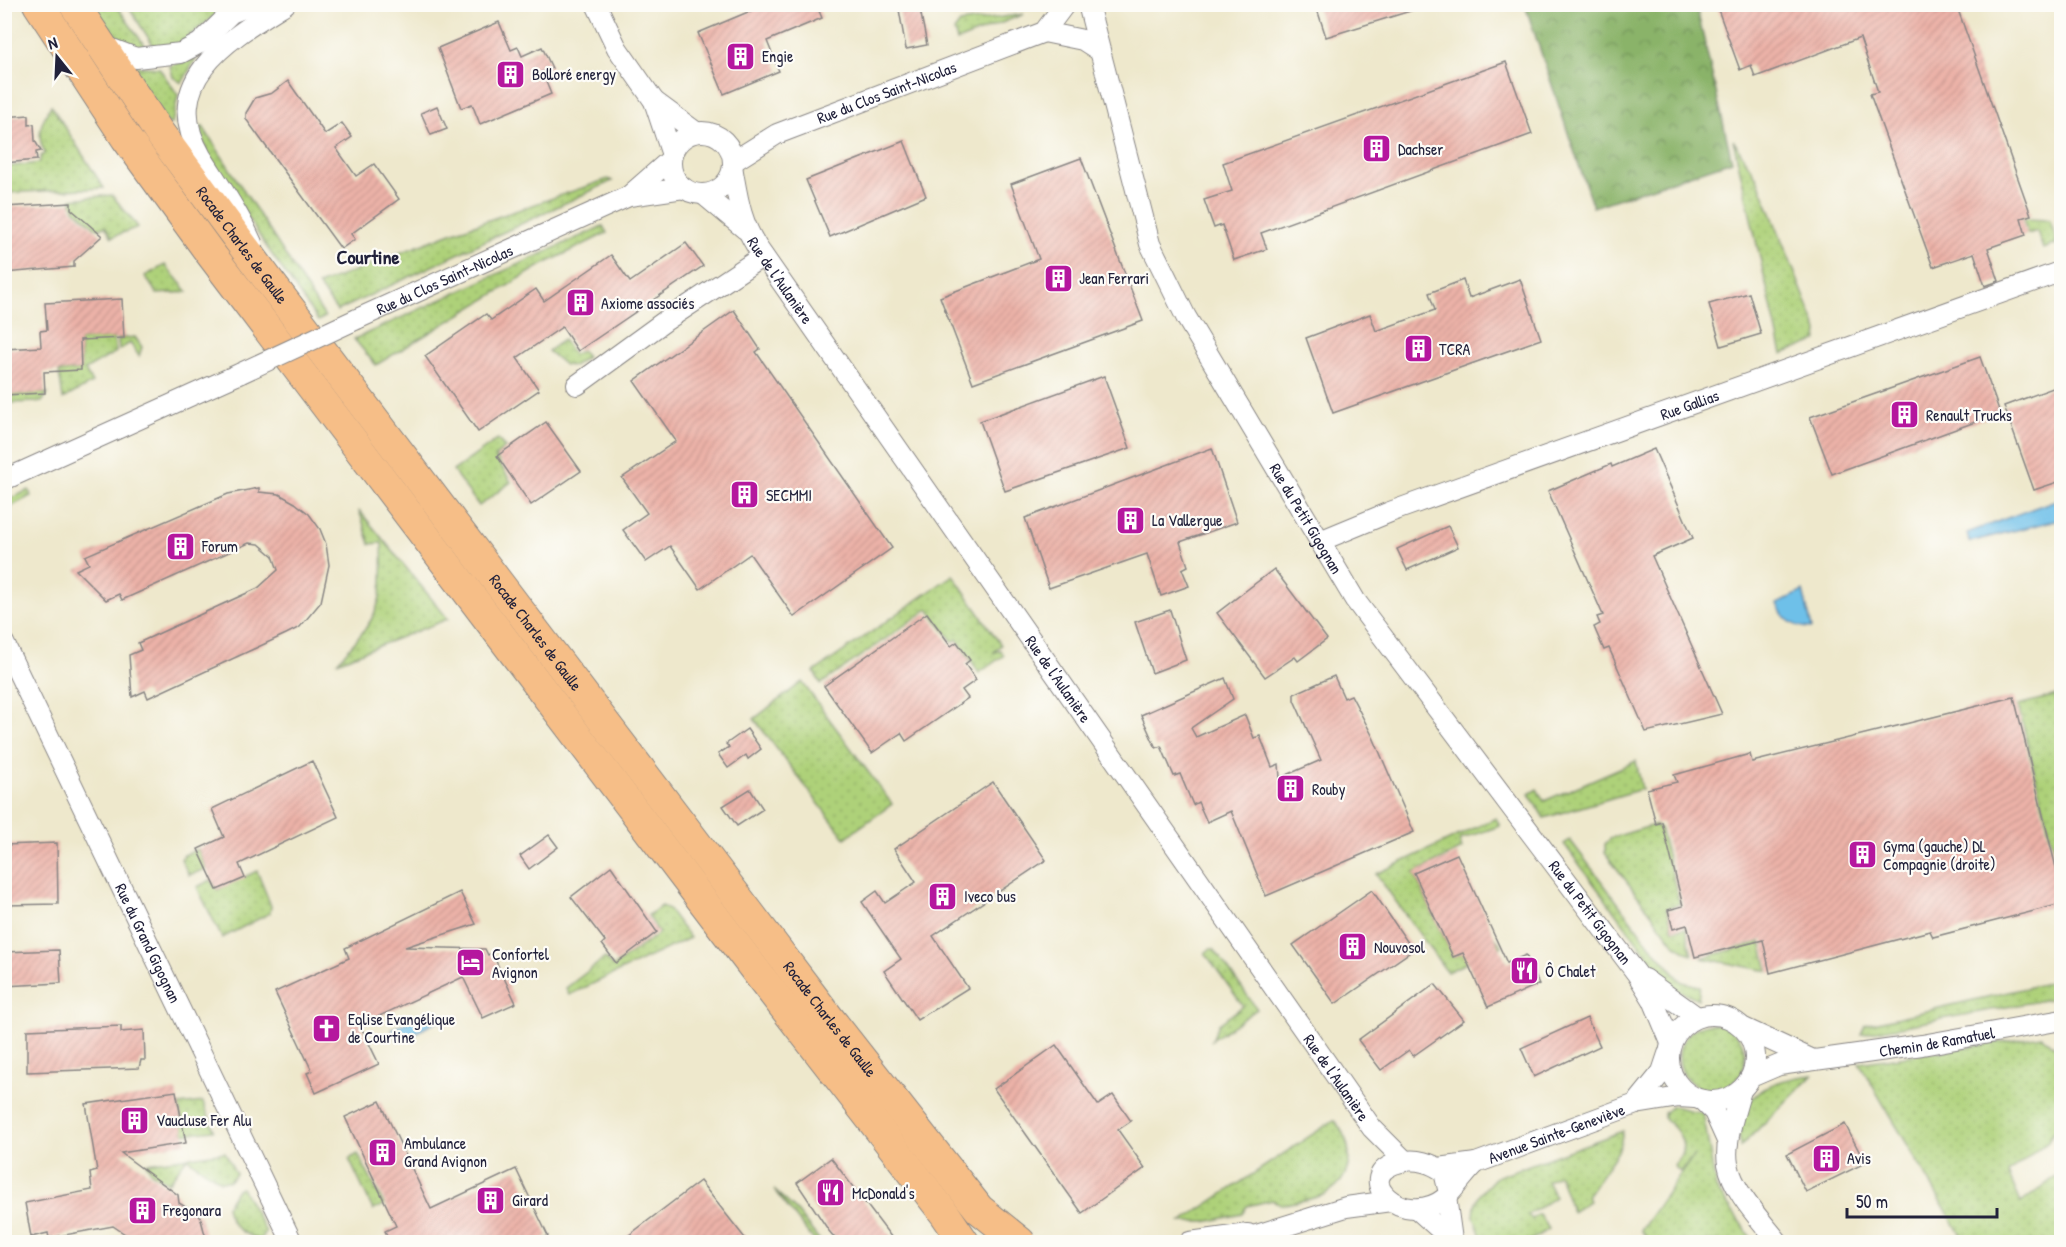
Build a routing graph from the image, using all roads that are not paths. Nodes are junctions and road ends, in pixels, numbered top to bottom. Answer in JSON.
{"nodes":[{"id":1,"x":38,"y":4,"type":"edge"},
{"id":2,"x":74,"y":4,"type":"edge"},
{"id":3,"x":255,"y":4,"type":"edge"},
{"id":4,"x":285,"y":4,"type":"edge"},
{"id":5,"x":596,"y":4,"type":"edge"},
{"id":6,"x":1065,"y":4,"type":"edge"},
{"id":7,"x":1088,"y":4,"type":"edge"},
{"id":8,"x":1044,"y":32,"type":"junction"},
{"id":9,"x":100,"y":44,"type":"junction"},
{"id":10,"x":1100,"y":51,"type":"junction"},
{"id":11,"x":654,"y":101,"type":"junction"},
{"id":12,"x":696,"y":132,"type":"junction"},
{"id":13,"x":671,"y":157,"type":"junction"},
{"id":14,"x":733,"y":166,"type":"junction"},
{"id":15,"x":684,"y":188,"type":"junction"},
{"id":16,"x":703,"y":194,"type":"junction"},
{"id":17,"x":629,"y":196,"type":"junction"},
{"id":18,"x":745,"y":229,"type":"junction"},
{"id":19,"x":763,"y":256,"type":"junction"},
{"id":20,"x":2061,"y":271,"type":"edge"},
{"id":21,"x":269,"y":281,"type":"junction"},
{"id":22,"x":578,"y":385,"type":"dead end"},
{"id":23,"x":4,"y":480,"type":"edge"},
{"id":24,"x":1320,"y":541,"type":"junction"},
{"id":25,"x":4,"y":643,"type":"edge"},
{"id":26,"x":1637,"y":974,"type":"junction"},
{"id":27,"x":1697,"y":1017,"type":"junction"},
{"id":28,"x":2061,"y":1020,"type":"edge"},
{"id":29,"x":1744,"y":1028,"type":"junction"},
{"id":30,"x":1670,"y":1048,"type":"junction"},
{"id":31,"x":1811,"y":1059,"type":"junction"},
{"id":32,"x":1746,"y":1084,"type":"junction"},
{"id":33,"x":1698,"y":1099,"type":"junction"},
{"id":34,"x":1636,"y":1104,"type":"junction"},
{"id":35,"x":1372,"y":1128,"type":"junction"},
{"id":36,"x":1728,"y":1143,"type":"junction"},
{"id":37,"x":1405,"y":1161,"type":"junction"},
{"id":38,"x":1476,"y":1163,"type":"junction"},
{"id":39,"x":1439,"y":1168,"type":"junction"},
{"id":40,"x":1379,"y":1175,"type":"junction"},
{"id":41,"x":1447,"y":1195,"type":"junction"},
{"id":42,"x":1391,"y":1201,"type":"junction"},
{"id":43,"x":1346,"y":1207,"type":"junction"},
{"id":44,"x":1417,"y":1209,"type":"junction"},
{"id":45,"x":1265,"y":1232,"type":"junction"},
{"id":46,"x":1453,"y":1241,"type":"edge"},
{"id":47,"x":292,"y":1242,"type":"edge"},
{"id":48,"x":964,"y":1242,"type":"edge"},
{"id":49,"x":1020,"y":1242,"type":"edge"},
{"id":50,"x":1190,"y":1242,"type":"edge"},
{"id":51,"x":1234,"y":1242,"type":"edge"},
{"id":52,"x":1778,"y":1242,"type":"edge"}],
"edges":[{"from":1,"to":48,"type":"main road","name":"Rocade Charles de Gaulle"},
{"from":2,"to":9,"type":"main road","name":"Rocade Charles de Gaulle"},
{"from":3,"to":9,"type":"street"},
{"from":4,"to":21,"type":"street"},
{"from":5,"to":11,"type":"street"},
{"from":6,"to":8,"type":"street"},
{"from":7,"to":10,"type":"street","name":"Rue du Petit Gigognan"},
{"from":8,"to":10,"type":"street"},
{"from":8,"to":14,"type":"street","name":"Rue du Clos Saint-Nicolas"},
{"from":9,"to":21,"type":"main road","name":"Rocade Charles de Gaulle"},
{"from":10,"to":24,"type":"street","name":"Rue du Petit Gigognan"},
{"from":11,"to":12,"type":"street"},
{"from":11,"to":13,"type":"street"},
{"from":12,"to":13,"type":"street"},
{"from":12,"to":14,"type":"street"},
{"from":13,"to":15,"type":"street"},
{"from":13,"to":17,"type":"street","name":"Rue du Clos Saint-Nicolas"},
{"from":14,"to":16,"type":"street"},
{"from":14,"to":18,"type":"street","name":"Rue de l'Aulanière"},
{"from":15,"to":16,"type":"street"},
{"from":15,"to":17,"type":"street","name":"Rue du Clos Saint-Nicolas"},
{"from":16,"to":18,"type":"street","name":"Rue de l'Aulanière"},
{"from":17,"to":23,"type":"street","name":"Rue du Clos Saint-Nicolas","bridge":true},
{"from":18,"to":19,"type":"street","name":"Rue de l'Aulanière"},
{"from":19,"to":22,"type":"street"},
{"from":19,"to":35,"type":"street","name":"Rue de l'Aulanière"},
{"from":20,"to":24,"type":"street","name":"Rue Gallias"},
{"from":21,"to":49,"type":"main road","name":"Rocade Charles de Gaulle"},
{"from":24,"to":26,"type":"street","name":"Rue du Petit Gigognan"},
{"from":25,"to":47,"type":"street","name":"Rue du Grand Gigognan"},
{"from":26,"to":27,"type":"street","name":"Rue du Petit Gigognan"},
{"from":26,"to":30,"type":"street","name":"Rue du Petit Gigognan"},
{"from":27,"to":29,"type":"street"},
{"from":27,"to":30,"type":"street"},
{"from":28,"to":31,"type":"street","name":"Chemin de Ramatuel"},
{"from":29,"to":31,"type":"street"},
{"from":29,"to":32,"type":"street"},
{"from":30,"to":33,"type":"street"},
{"from":30,"to":34,"type":"street","name":"Avenue Sainte-Geneviève"},
{"from":31,"to":32,"type":"street","name":"Chemin de Ramatuel"},
{"from":32,"to":33,"type":"street"},
{"from":32,"to":36,"type":"street"},
{"from":33,"to":34,"type":"street","name":"Avenue Sainte-Geneviève"},
{"from":33,"to":36,"type":"street"},
{"from":34,"to":38,"type":"street","name":"Avenue Sainte-Geneviève"},
{"from":35,"to":37,"type":"street","name":"Rue de l'Aulanière"},
{"from":35,"to":40,"type":"street","name":"Rue de l'Aulanière"},
{"from":36,"to":52,"type":"street"},
{"from":37,"to":39,"type":"street"},
{"from":37,"to":40,"type":"street"},
{"from":38,"to":39,"type":"street","name":"Avenue Sainte-Geneviève"},
{"from":38,"to":41,"type":"street","name":"Avenue Sainte-Geneviève"},
{"from":39,"to":41,"type":"street"},
{"from":40,"to":42,"type":"street"},
{"from":40,"to":43,"type":"street"},
{"from":41,"to":44,"type":"street"},
{"from":41,"to":46,"type":"street"},
{"from":42,"to":43,"type":"street"},
{"from":42,"to":44,"type":"street"},
{"from":43,"to":45,"type":"street"},
{"from":44,"to":46,"type":"street"},
{"from":45,"to":50,"type":"street"},
{"from":45,"to":51,"type":"street"}]}
